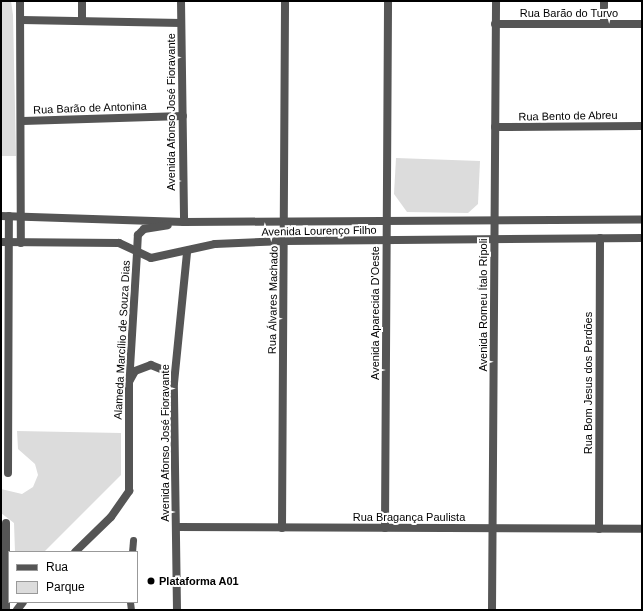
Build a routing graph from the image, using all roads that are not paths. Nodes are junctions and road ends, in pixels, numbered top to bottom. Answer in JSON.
{"nodes":[{"id":1,"x":20,"y":1,"type":"edge"},
{"id":2,"x":82,"y":1,"type":"edge"},
{"id":3,"x":181,"y":1,"type":"edge"},
{"id":4,"x":285,"y":1,"type":"edge"},
{"id":5,"x":388,"y":1,"type":"edge"},
{"id":6,"x":496,"y":1,"type":"edge"},
{"id":7,"x":604,"y":1,"type":"edge"},
{"id":8,"x":22,"y":20,"type":"junction"},
{"id":9,"x":82,"y":20,"type":"junction"},
{"id":10,"x":181,"y":23,"type":"junction"},
{"id":11,"x":495,"y":24,"type":"junction"},
{"id":12,"x":604,"y":24,"type":"junction"},
{"id":13,"x":642,"y":24,"type":"edge"},
{"id":14,"x":183,"y":116,"type":"junction"},
{"id":15,"x":23,"y":121,"type":"junction"},
{"id":16,"x":642,"y":126,"type":"edge"},
{"id":17,"x":495,"y":128,"type":"junction"},
{"id":18,"x":5,"y":216,"type":"edge"},
{"id":19,"x":21,"y":216,"type":"junction"},
{"id":20,"x":494,"y":218,"type":"junction"},
{"id":21,"x":642,"y":220,"type":"edge"},
{"id":22,"x":284,"y":221,"type":"junction"},
{"id":23,"x":184,"y":222,"type":"junction"},
{"id":24,"x":387,"y":222,"type":"junction"},
{"id":25,"x":494,"y":237,"type":"junction"},
{"id":26,"x":600,"y":238,"type":"junction"},
{"id":27,"x":642,"y":238,"type":"edge"},
{"id":28,"x":285,"y":241,"type":"junction"},
{"id":29,"x":387,"y":241,"type":"junction"},
{"id":30,"x":5,"y":243,"type":"edge"},
{"id":31,"x":21,"y":243,"type":"junction"},
{"id":32,"x":137,"y":252,"type":"junction"},
{"id":33,"x":187,"y":252,"type":"junction"},
{"id":34,"x":174,"y":383,"type":"junction"},
{"id":35,"x":129,"y":384,"type":"junction"},
{"id":36,"x":8,"y":473,"type":"dead end"},
{"id":37,"x":6,"y":523,"type":"dead end"},
{"id":38,"x":176,"y":527,"type":"junction"},
{"id":39,"x":282,"y":528,"type":"junction"},
{"id":40,"x":384,"y":528,"type":"junction"},
{"id":41,"x":493,"y":528,"type":"junction"},
{"id":42,"x":599,"y":529,"type":"junction"},
{"id":43,"x":642,"y":529,"type":"edge"},
{"id":44,"x":133,"y":540,"type":"dead end"},
{"id":45,"x":76,"y":551,"type":"edge"},
{"id":46,"x":132,"y":551,"type":"edge"},
{"id":47,"x":6,"y":610,"type":"edge"},
{"id":48,"x":177,"y":610,"type":"edge"},
{"id":49,"x":492,"y":610,"type":"edge"}],
"edges":[{"from":1,"to":8,"type":"street"},
{"from":2,"to":9,"type":"street"},
{"from":3,"to":10,"type":"street","name":"Avenida Afonso José Fioravante"},
{"from":4,"to":22,"type":"street","name":"Rua Álvares Machado"},
{"from":5,"to":24,"type":"street","name":"Avenida Aparecida D'Oeste"},
{"from":6,"to":11,"type":"street","name":"Avenida Romeu Ítalo Rípoli"},
{"from":7,"to":12,"type":"street"},
{"from":8,"to":9,"type":"street"},
{"from":8,"to":15,"type":"street"},
{"from":9,"to":10,"type":"street"},
{"from":10,"to":14,"type":"street","name":"Avenida Afonso José Fioravante"},
{"from":11,"to":12,"type":"street","name":"Rua Barão do Turvo"},
{"from":11,"to":17,"type":"street","name":"Avenida Romeu Ítalo Rípoli"},
{"from":12,"to":13,"type":"street","name":"Rua Barão do Turvo"},
{"from":14,"to":15,"type":"street","name":"Rua Barão de Antonina"},
{"from":14,"to":23,"type":"street","name":"Avenida Afonso José Fioravante"},
{"from":15,"to":19,"type":"street"},
{"from":16,"to":17,"type":"street","name":"Rua Bento de Abreu"},
{"from":17,"to":20,"type":"street","name":"Avenida Romeu Ítalo Rípoli"},
{"from":18,"to":19,"type":"street","name":"Avenida Lourenço Filho"},
{"from":18,"to":30,"type":"street"},
{"from":19,"to":23,"type":"street","name":"Avenida Lourenço Filho"},
{"from":19,"to":31,"type":"street"},
{"from":20,"to":21,"type":"street","name":"Avenida Lourenço Filho"},
{"from":20,"to":24,"type":"street","name":"Avenida Lourenço Filho"},
{"from":20,"to":25,"type":"street","name":"Avenida Romeu Ítalo Rípoli"},
{"from":22,"to":23,"type":"street","name":"Avenida Lourenço Filho"},
{"from":22,"to":24,"type":"street","name":"Avenida Lourenço Filho"},
{"from":22,"to":28,"type":"street","name":"Rua Álvares Machado"},
{"from":23,"to":32,"type":"street","name":"Alameda Marcílio de Souza Dias"},
{"from":24,"to":29,"type":"street","name":"Avenida Aparecida D'Oeste"},
{"from":25,"to":26,"type":"street","name":"Avenida Lourenço Filho"},
{"from":25,"to":29,"type":"street","name":"Avenida Lourenço Filho"},
{"from":25,"to":41,"type":"street","name":"Avenida Romeu Ítalo Rípoli"},
{"from":26,"to":27,"type":"street","name":"Avenida Lourenço Filho"},
{"from":26,"to":42,"type":"street","name":"Rua Bom Jesus dos Perdões"},
{"from":28,"to":29,"type":"street","name":"Avenida Lourenço Filho"},
{"from":28,"to":33,"type":"street","name":"Avenida Lourenço Filho"},
{"from":28,"to":39,"type":"street","name":"Rua Álvares Machado"},
{"from":29,"to":40,"type":"street","name":"Avenida Aparecida D'Oeste"},
{"from":30,"to":31,"type":"street","name":"Avenida Lourenço Filho"},
{"from":30,"to":36,"type":"street"},
{"from":31,"to":32,"type":"street","name":"Avenida Lourenço Filho"},
{"from":32,"to":33,"type":"street","name":"Avenida Lourenço Filho"},
{"from":32,"to":35,"type":"street","name":"Alameda Marcílio de Souza Dias"},
{"from":33,"to":34,"type":"street","name":"Avenida Afonso José Fioravante"},
{"from":34,"to":35,"type":"street"},
{"from":34,"to":38,"type":"street","name":"Avenida Afonso José Fioravante"},
{"from":35,"to":45,"type":"street","name":"Alameda Marcílio de Souza Dias"},
{"from":37,"to":47,"type":"street"},
{"from":38,"to":39,"type":"street","name":"Rua Bragança Paulista"},
{"from":38,"to":48,"type":"street","name":"Avenida Afonso José Fioravante"},
{"from":39,"to":40,"type":"street","name":"Rua Bragança Paulista"},
{"from":40,"to":41,"type":"street","name":"Rua Bragança Paulista"},
{"from":41,"to":42,"type":"street","name":"Rua Bragança Paulista"},
{"from":41,"to":49,"type":"street","name":"Avenida Romeu Ítalo Rípoli"},
{"from":42,"to":43,"type":"street","name":"Rua Bragança Paulista"},
{"from":44,"to":46,"type":"lane"}]}
